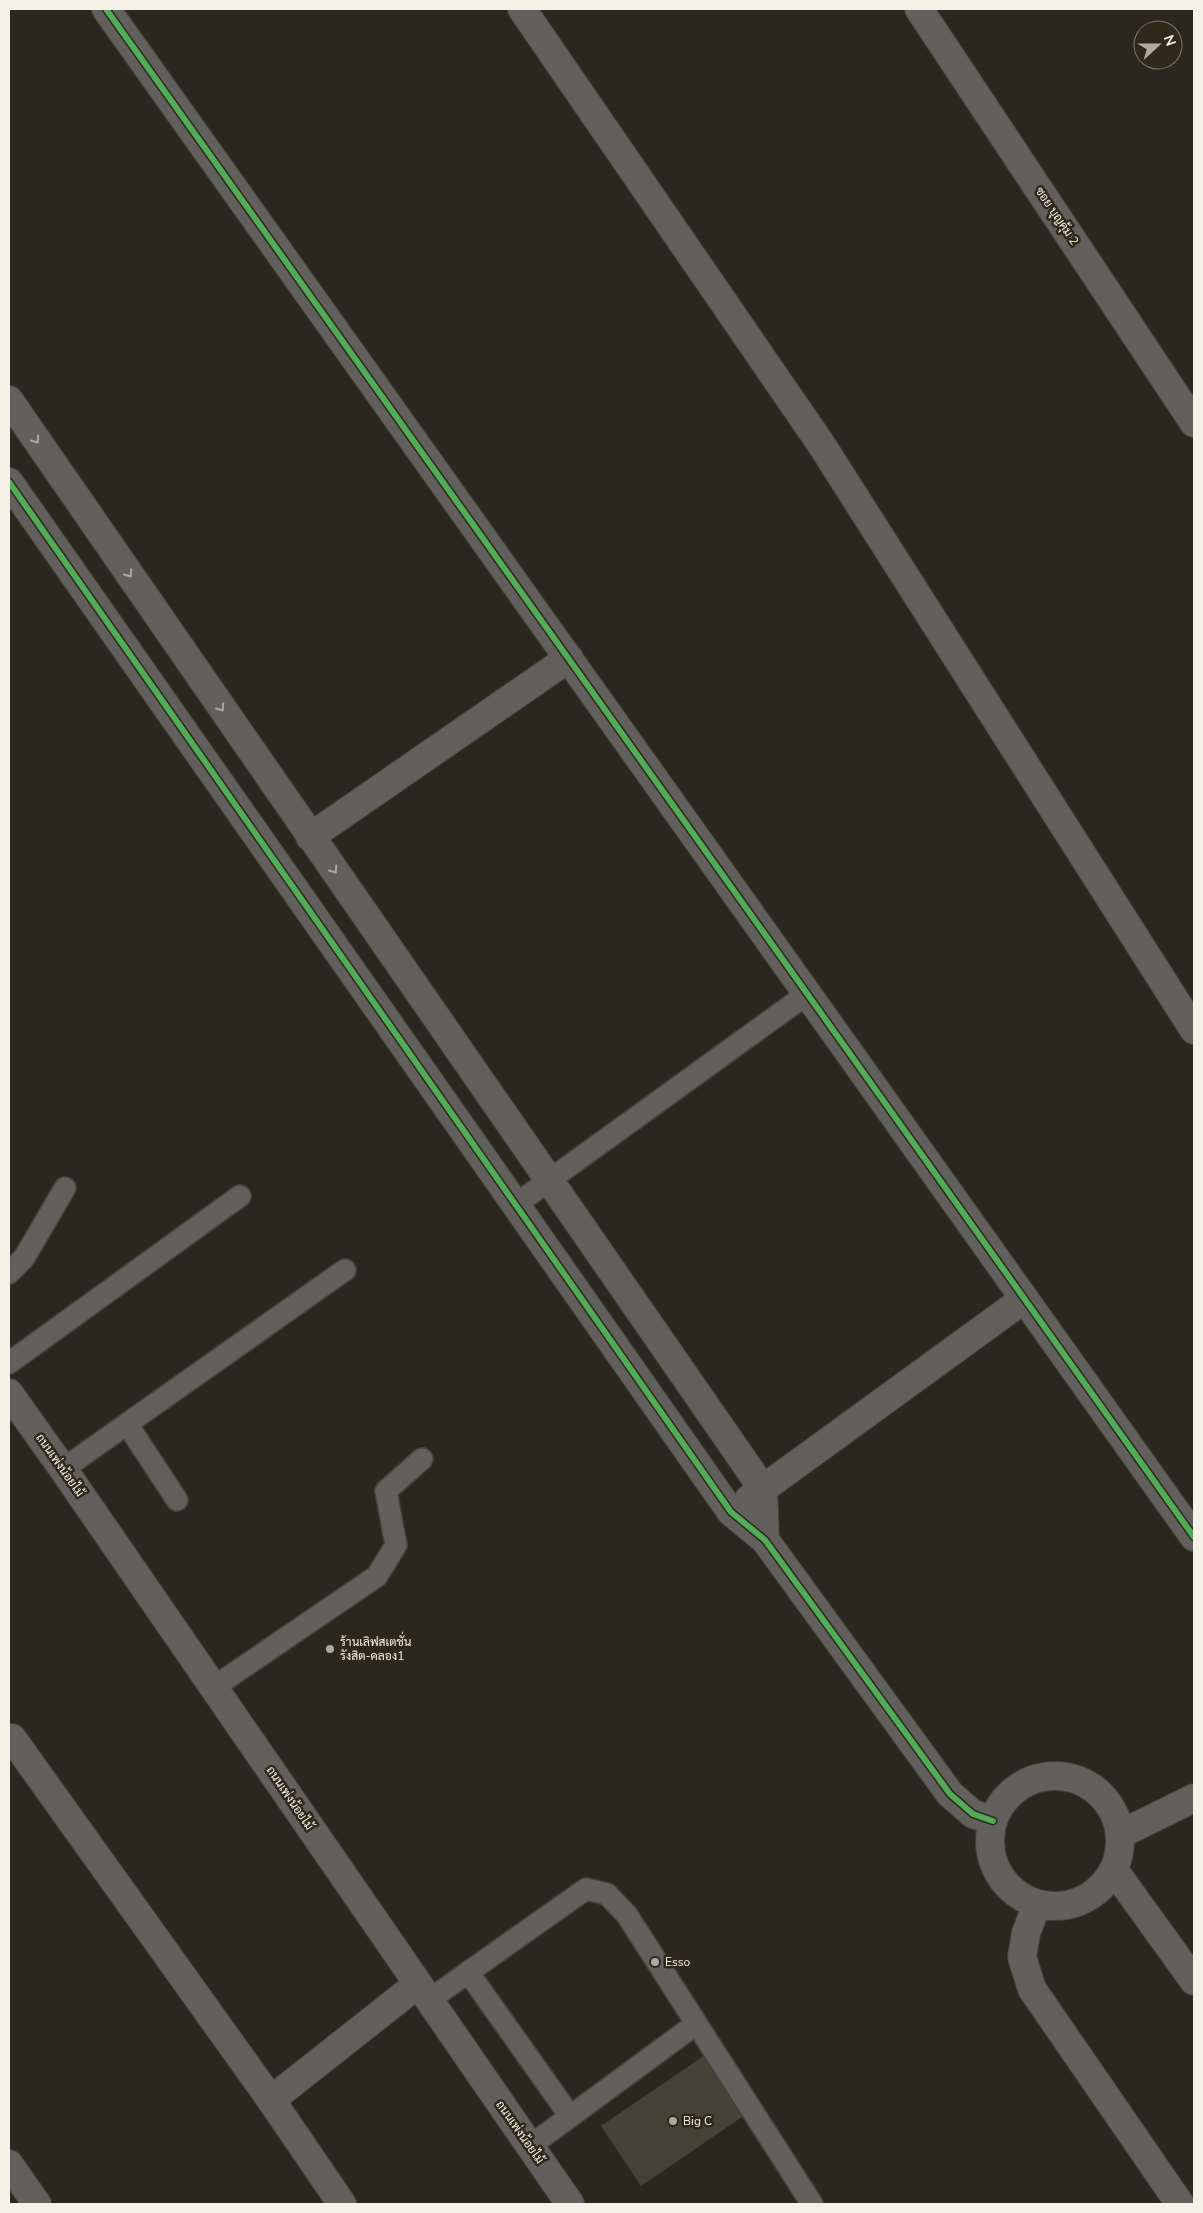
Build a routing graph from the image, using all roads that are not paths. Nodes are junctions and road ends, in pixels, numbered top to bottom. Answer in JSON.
{"nodes":[{"id":1,"x":106,"y":9,"type":"edge"},
{"id":2,"x":522,"y":9,"type":"edge"},
{"id":3,"x":919,"y":9,"type":"edge"},
{"id":4,"x":9,"y":400,"type":"edge"},
{"id":5,"x":1194,"y":423,"type":"edge"},
{"id":6,"x":9,"y":482,"type":"edge"},
{"id":7,"x":568,"y":658,"type":"junction"},
{"id":8,"x":310,"y":837,"type":"junction"},
{"id":9,"x":807,"y":994,"type":"junction"},
{"id":10,"x":1194,"y":1030,"type":"edge"},
{"id":11,"x":548,"y":1180,"type":"junction"},
{"id":12,"x":65,"y":1188,"type":"dead end"},
{"id":13,"x":240,"y":1196,"type":"dead end"},
{"id":14,"x":515,"y":1205,"type":"junction"},
{"id":15,"x":345,"y":1270,"type":"dead end"},
{"id":16,"x":9,"y":1273,"type":"edge"},
{"id":17,"x":1024,"y":1299,"type":"junction"},
{"id":18,"x":9,"y":1362,"type":"edge"},
{"id":19,"x":9,"y":1395,"type":"edge"},
{"id":20,"x":127,"y":1424,"type":"junction"},
{"id":21,"x":422,"y":1459,"type":"dead end"},
{"id":22,"x":63,"y":1469,"type":"junction"},
{"id":23,"x":763,"y":1489,"type":"junction"},
{"id":24,"x":177,"y":1500,"type":"dead end"},
{"id":25,"x":731,"y":1512,"type":"junction"},
{"id":26,"x":1194,"y":1537,"type":"edge"},
{"id":27,"x":765,"y":1540,"type":"junction"},
{"id":28,"x":214,"y":1687,"type":"junction"},
{"id":29,"x":12,"y":1738,"type":"dead end"},
{"id":30,"x":1194,"y":1798,"type":"edge"},
{"id":31,"x":993,"y":1821,"type":"junction"},
{"id":32,"x":1121,"y":1834,"type":"junction"},
{"id":33,"x":1114,"y":1870,"type":"junction"},
{"id":34,"x":1037,"y":1904,"type":"junction"},
{"id":35,"x":468,"y":1972,"type":"junction"},
{"id":36,"x":1194,"y":1981,"type":"edge"},
{"id":37,"x":423,"y":1992,"type":"junction"},
{"id":38,"x":696,"y":2024,"type":"junction"},
{"id":39,"x":271,"y":2100,"type":"junction"},
{"id":40,"x":570,"y":2116,"type":"junction"},
{"id":41,"x":530,"y":2146,"type":"junction"},
{"id":42,"x":9,"y":2164,"type":"edge"},
{"id":43,"x":38,"y":2204,"type":"edge"},
{"id":44,"x":342,"y":2204,"type":"edge"},
{"id":45,"x":570,"y":2204,"type":"edge"},
{"id":46,"x":812,"y":2204,"type":"edge"},
{"id":47,"x":1180,"y":2204,"type":"edge"}],
"edges":[{"from":1,"to":7,"type":"street"},
{"from":2,"to":10,"type":"street"},
{"from":3,"to":5,"type":"street","name":"ซอย บุญคุ้ม 2"},
{"from":4,"to":8,"type":"street","one_way":true},
{"from":6,"to":14,"type":"street"},
{"from":7,"to":8,"type":"street"},
{"from":7,"to":9,"type":"street"},
{"from":8,"to":11,"type":"street","one_way":true},
{"from":9,"to":11,"type":"lane"},
{"from":9,"to":17,"type":"street"},
{"from":11,"to":14,"type":"lane"},
{"from":11,"to":23,"type":"street"},
{"from":12,"to":16,"type":"lane"},
{"from":13,"to":18,"type":"lane"},
{"from":14,"to":25,"type":"street"},
{"from":15,"to":20,"type":"lane"},
{"from":17,"to":23,"type":"street"},
{"from":17,"to":26,"type":"street"},
{"from":19,"to":22,"type":"street","name":"ถนนเพ่งน้อยไม้"},
{"from":20,"to":22,"type":"lane"},
{"from":20,"to":24,"type":"lane"},
{"from":21,"to":28,"type":"lane"},
{"from":22,"to":28,"type":"street","name":"ถนนเพ่งน้อยไม้"},
{"from":23,"to":25,"type":"street"},
{"from":23,"to":27,"type":"street"},
{"from":25,"to":27,"type":"street"},
{"from":27,"to":31,"type":"street"},
{"from":28,"to":37,"type":"street","name":"ถนนเพ่งน้อยไม้"},
{"from":29,"to":39,"type":"street"},
{"from":30,"to":32,"type":"street"},
{"from":31,"to":32,"type":"street"},
{"from":31,"to":34,"type":"street"},
{"from":32,"to":33,"type":"street"},
{"from":33,"to":34,"type":"street"},
{"from":33,"to":36,"type":"street"},
{"from":34,"to":47,"type":"street"},
{"from":35,"to":37,"type":"lane"},
{"from":35,"to":38,"type":"lane"},
{"from":35,"to":40,"type":"lane"},
{"from":37,"to":39,"type":"street"},
{"from":37,"to":41,"type":"street","name":"ถนนเพ่งน้อยไม้"},
{"from":38,"to":40,"type":"lane"},
{"from":38,"to":46,"type":"lane"},
{"from":39,"to":44,"type":"street"},
{"from":40,"to":41,"type":"lane"},
{"from":41,"to":45,"type":"street","name":"ถนนเพ่งน้อยไม้"},
{"from":42,"to":43,"type":"street"}]}
